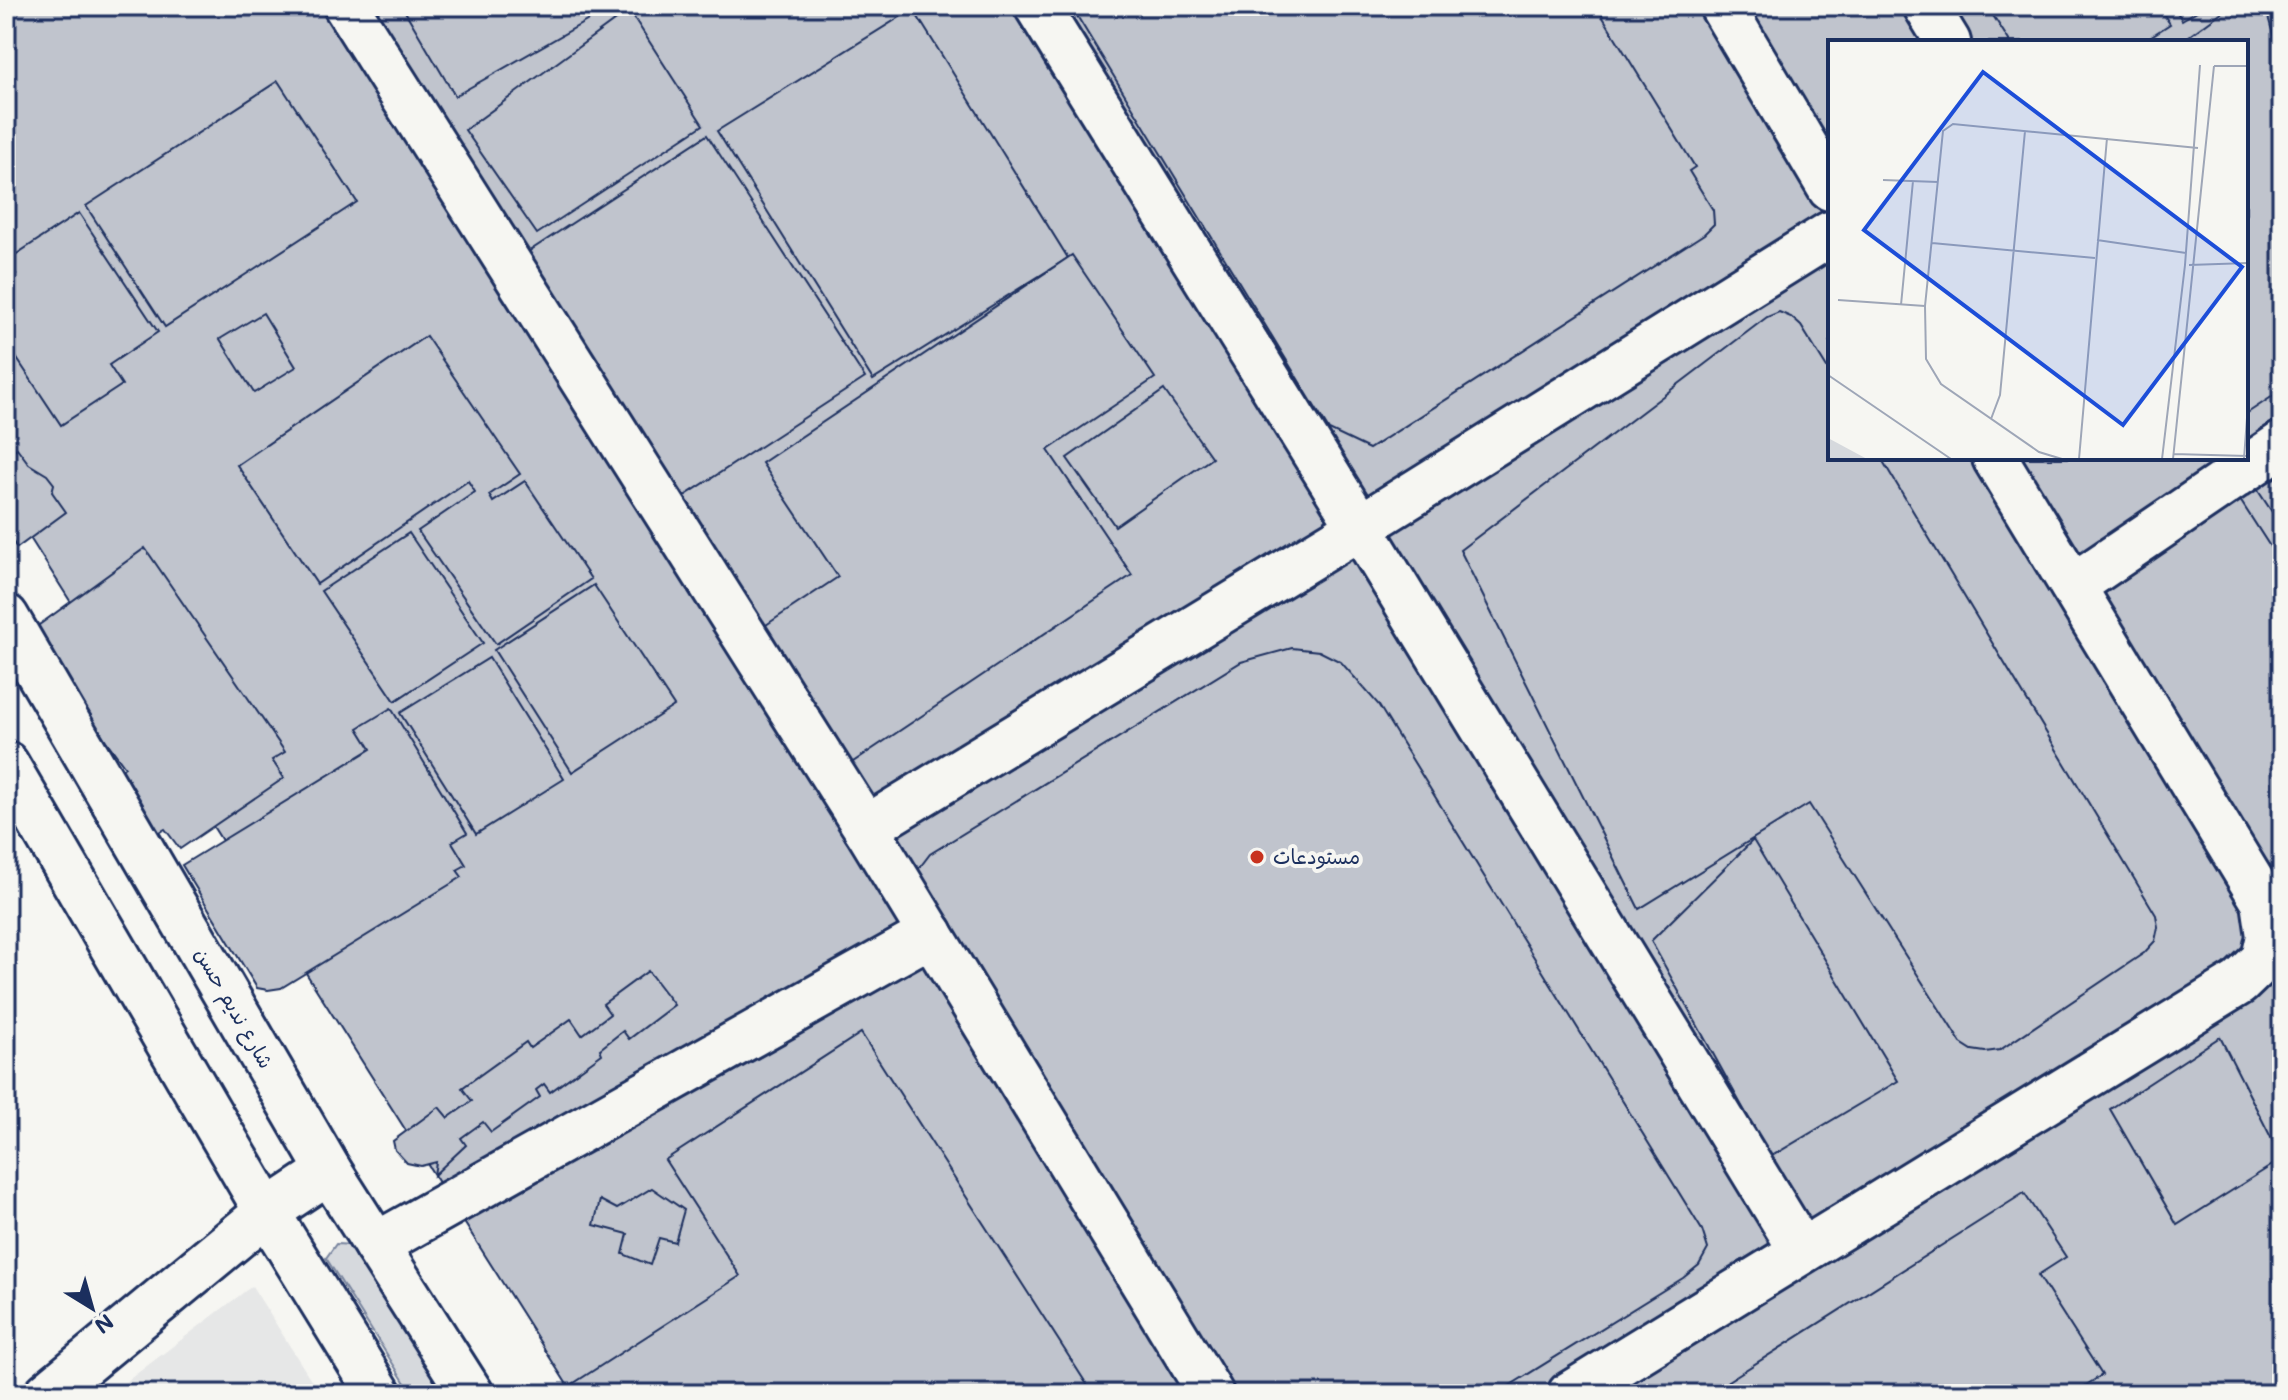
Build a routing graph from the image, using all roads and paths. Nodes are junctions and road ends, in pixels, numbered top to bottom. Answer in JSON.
{"nodes":[{"id":1,"x":346,"y":6,"type":"edge"},
{"id":2,"x":1037,"y":6,"type":"edge"},
{"id":3,"x":1722,"y":6,"type":"edge"},
{"id":4,"x":1926,"y":6,"type":"edge"},
{"id":5,"x":1947,"y":40,"type":"edge"},
{"id":6,"x":1828,"y":185,"type":"edge"},
{"id":7,"x":1828,"y":235,"type":"edge"},
{"id":8,"x":2282,"y":444,"type":"edge"},
{"id":9,"x":2248,"y":458,"type":"edge"},
{"id":10,"x":1996,"y":460,"type":"edge"},
{"id":11,"x":2242,"y":460,"type":"edge"},
{"id":12,"x":2214,"y":471,"type":"edge"},
{"id":13,"x":1360,"y":527,"type":"junction"},
{"id":14,"x":2073,"y":586,"type":"junction"},
{"id":15,"x":6,"y":617,"type":"edge"},
{"id":16,"x":6,"y":764,"type":"edge"},
{"id":17,"x":866,"y":828,"type":"junction"},
{"id":18,"x":931,"y":934,"type":"junction"},
{"id":19,"x":329,"y":1171,"type":"junction"},
{"id":20,"x":267,"y":1212,"type":"junction"},
{"id":21,"x":376,"y":1245,"type":"junction"},
{"id":22,"x":1802,"y":1251,"type":"junction"},
{"id":23,"x":47,"y":1394,"type":"edge"},
{"id":24,"x":379,"y":1394,"type":"edge"},
{"id":25,"x":471,"y":1394,"type":"edge"},
{"id":26,"x":1211,"y":1394,"type":"edge"},
{"id":27,"x":1570,"y":1394,"type":"edge"}],
"edges":[{"from":1,"to":17,"type":"street"},
{"from":2,"to":13,"type":"street"},
{"from":3,"to":6,"type":"street"},
{"from":4,"to":5,"type":"street"},
{"from":7,"to":13,"type":"street"},
{"from":8,"to":9,"type":"street"},
{"from":10,"to":14,"type":"street"},
{"from":11,"to":12,"type":"street"},
{"from":12,"to":14,"type":"street"},
{"from":13,"to":17,"type":"street"},
{"from":13,"to":22,"type":"street"},
{"from":14,"to":22,"type":"street"},
{"from":15,"to":19,"type":"street","name":"شارع نديم حسن"},
{"from":16,"to":20,"type":"street"},
{"from":17,"to":18,"type":"street"},
{"from":18,"to":21,"type":"street"},
{"from":18,"to":26,"type":"street"},
{"from":19,"to":20,"type":"street"},
{"from":19,"to":21,"type":"street","name":"شارع نديم حسن"},
{"from":20,"to":23,"type":"street"},
{"from":20,"to":24,"type":"street"},
{"from":21,"to":25,"type":"street","name":"شارع نديم حسن"},
{"from":22,"to":27,"type":"street"}]}
